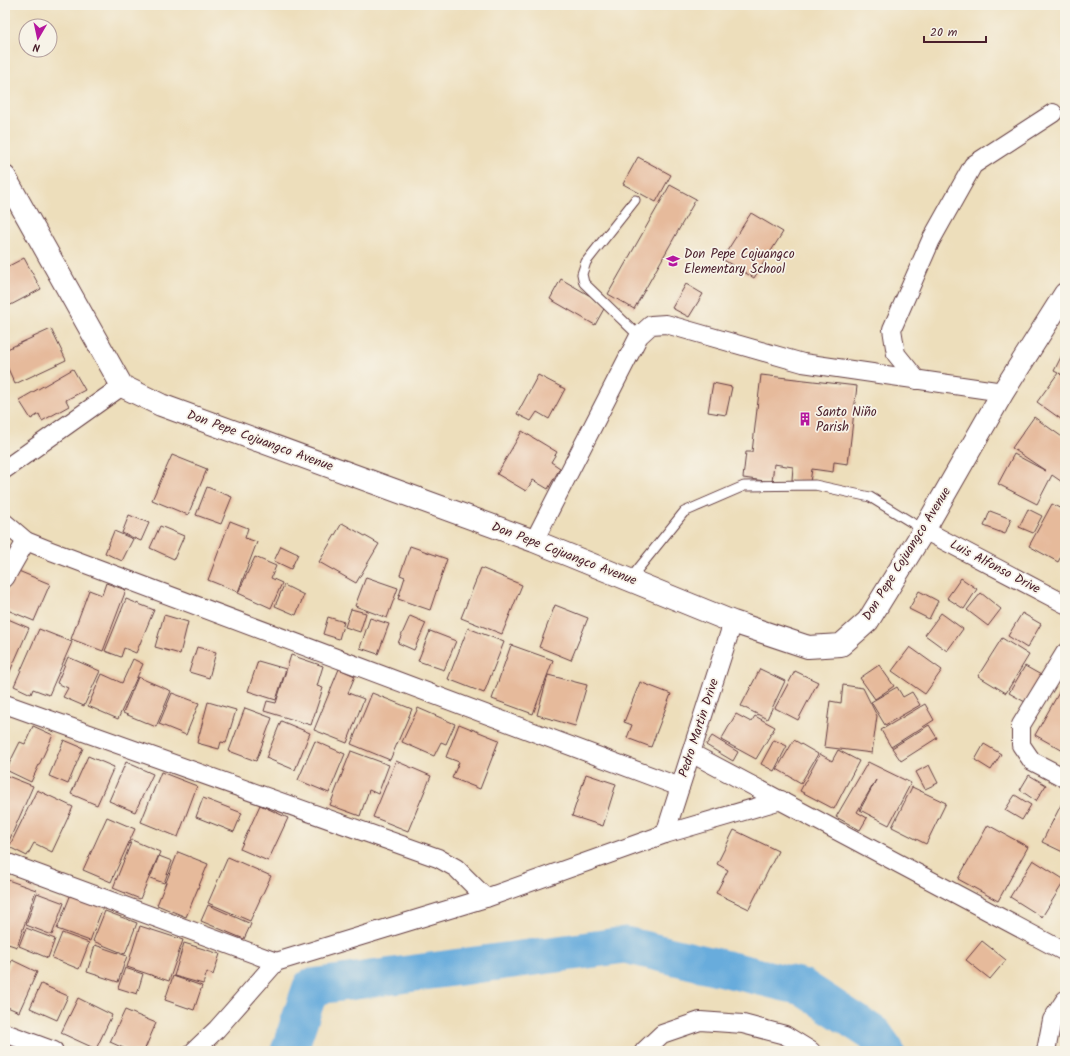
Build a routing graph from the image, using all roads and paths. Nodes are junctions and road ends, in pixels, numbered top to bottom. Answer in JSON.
{"nodes":[{"id":1,"x":1053,"y":113,"type":"dead end"},
{"id":2,"x":5,"y":177,"type":"edge"},
{"id":3,"x":635,"y":200,"type":"dead end"},
{"id":4,"x":1065,"y":294,"type":"edge"},
{"id":5,"x":639,"y":336,"type":"junction"},
{"id":6,"x":917,"y":380,"type":"junction"},
{"id":7,"x":122,"y":386,"type":"junction"},
{"id":8,"x":1003,"y":392,"type":"junction"},
{"id":9,"x":5,"y":469,"type":"edge"},
{"id":10,"x":5,"y":523,"type":"edge"},
{"id":11,"x":924,"y":530,"type":"junction"},
{"id":12,"x":26,"y":541,"type":"junction"},
{"id":13,"x":534,"y":541,"type":"junction"},
{"id":14,"x":5,"y":578,"type":"edge"},
{"id":15,"x":630,"y":579,"type":"junction"},
{"id":16,"x":1065,"y":604,"type":"edge"},
{"id":17,"x":733,"y":622,"type":"junction"},
{"id":18,"x":1065,"y":653,"type":"edge"},
{"id":19,"x":5,"y":704,"type":"edge"},
{"id":20,"x":691,"y":753,"type":"junction"},
{"id":21,"x":1065,"y":778,"type":"edge"},
{"id":22,"x":680,"y":787,"type":"junction"},
{"id":23,"x":781,"y":800,"type":"junction"},
{"id":24,"x":665,"y":834,"type":"junction"},
{"id":25,"x":5,"y":862,"type":"edge"},
{"id":26,"x":486,"y":898,"type":"junction"},
{"id":27,"x":1065,"y":952,"type":"edge"},
{"id":28,"x":276,"y":962,"type":"junction"},
{"id":29,"x":1065,"y":1000,"type":"edge"},
{"id":30,"x":5,"y":1033,"type":"edge"},
{"id":31,"x":54,"y":1051,"type":"edge"},
{"id":32,"x":194,"y":1051,"type":"edge"},
{"id":33,"x":644,"y":1051,"type":"edge"},
{"id":34,"x":811,"y":1051,"type":"edge"},
{"id":35,"x":1046,"y":1051,"type":"edge"}],
"edges":[{"from":1,"to":6,"type":"street"},
{"from":2,"to":7,"type":"street"},
{"from":3,"to":5,"type":"lane"},
{"from":4,"to":8,"type":"street","name":"Don Pepe Cojuangco Avenue"},
{"from":5,"to":6,"type":"street"},
{"from":5,"to":13,"type":"street"},
{"from":6,"to":8,"type":"street"},
{"from":7,"to":9,"type":"street"},
{"from":7,"to":13,"type":"street","name":"Don Pepe Cojuangco Avenue"},
{"from":8,"to":11,"type":"street","name":"Don Pepe Cojuangco Avenue"},
{"from":10,"to":12,"type":"street"},
{"from":11,"to":15,"type":"lane"},
{"from":11,"to":16,"type":"street","name":"Luis Alfonso Drive"},
{"from":11,"to":17,"type":"street","name":"Don Pepe Cojuangco Avenue"},
{"from":12,"to":14,"type":"street"},
{"from":12,"to":22,"type":"street"},
{"from":13,"to":15,"type":"street","name":"Don Pepe Cojuangco Avenue"},
{"from":15,"to":17,"type":"street","name":"Don Pepe Cojuangco Avenue"},
{"from":17,"to":20,"type":"street","name":"Pedro Martin Drive"},
{"from":18,"to":21,"type":"street"},
{"from":19,"to":26,"type":"street"},
{"from":20,"to":22,"type":"street","name":"Pedro Martin Drive"},
{"from":20,"to":23,"type":"street"},
{"from":22,"to":24,"type":"street","name":"Pedro Martin Drive"},
{"from":23,"to":24,"type":"street"},
{"from":23,"to":27,"type":"street"},
{"from":24,"to":26,"type":"street"},
{"from":25,"to":28,"type":"street"},
{"from":26,"to":28,"type":"street"},
{"from":28,"to":32,"type":"street"},
{"from":29,"to":35,"type":"street"},
{"from":30,"to":31,"type":"street"},
{"from":33,"to":34,"type":"street"}]}
